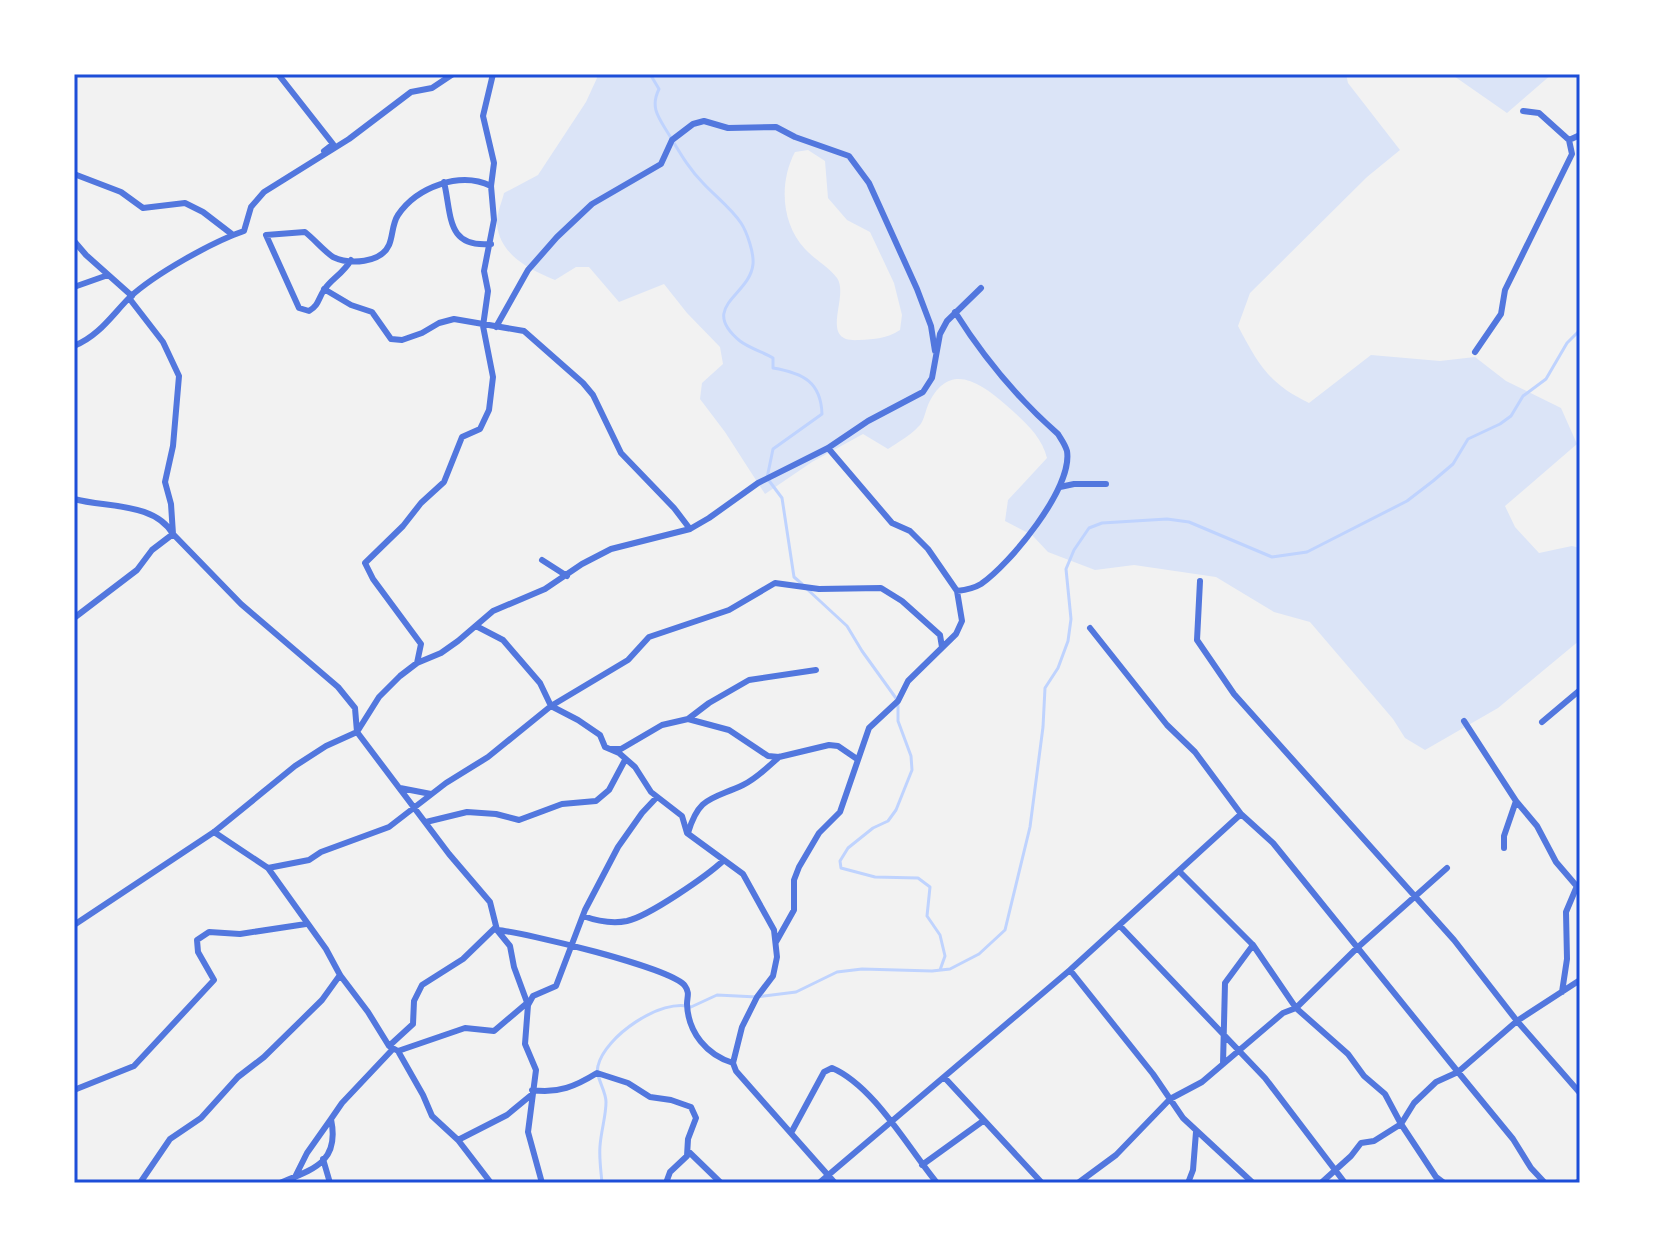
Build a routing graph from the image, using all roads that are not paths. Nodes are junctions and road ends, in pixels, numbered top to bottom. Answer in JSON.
{"nodes":[{"id":1,"x":278,"y":74,"type":"edge"},
{"id":2,"x":453,"y":74,"type":"edge"},
{"id":3,"x":493,"y":74,"type":"edge"},
{"id":4,"x":1523,"y":111,"type":"dead end"},
{"id":5,"x":1580,"y":135,"type":"edge"},
{"id":6,"x":1569,"y":140,"type":"junction"},
{"id":7,"x":74,"y":174,"type":"edge"},
{"id":8,"x":444,"y":182,"type":"junction"},
{"id":9,"x":491,"y":186,"type":"junction"},
{"id":10,"x":251,"y":207,"type":"junction"},
{"id":11,"x":233,"y":235,"type":"junction"},
{"id":12,"x":74,"y":241,"type":"edge"},
{"id":13,"x":491,"y":244,"type":"junction"},
{"id":14,"x":351,"y":260,"type":"junction"},
{"id":15,"x":108,"y":275,"type":"junction"},
{"id":16,"x":74,"y":287,"type":"edge"},
{"id":17,"x":981,"y":288,"type":"dead end"},
{"id":18,"x":324,"y":289,"type":"junction"},
{"id":19,"x":130,"y":297,"type":"junction"},
{"id":20,"x":955,"y":312,"type":"junction"},
{"id":21,"x":483,"y":326,"type":"junction"},
{"id":22,"x":496,"y":327,"type":"junction"},
{"id":23,"x":74,"y":346,"type":"edge"},
{"id":24,"x":1475,"y":352,"type":"dead end"},
{"id":25,"x":935,"y":357,"type":"junction"},
{"id":26,"x":828,"y":448,"type":"junction"},
{"id":27,"x":1106,"y":484,"type":"dead end"},
{"id":28,"x":1060,"y":487,"type":"junction"},
{"id":29,"x":74,"y":499,"type":"edge"},
{"id":30,"x":690,"y":529,"type":"junction"},
{"id":31,"x":173,"y":534,"type":"junction"},
{"id":32,"x":542,"y":560,"type":"dead end"},
{"id":33,"x":567,"y":576,"type":"junction"},
{"id":34,"x":1200,"y":581,"type":"dead end"},
{"id":35,"x":957,"y":591,"type":"junction"},
{"id":36,"x":74,"y":618,"type":"edge"},
{"id":37,"x":476,"y":626,"type":"junction"},
{"id":38,"x":1090,"y":628,"type":"dead end"},
{"id":39,"x":942,"y":647,"type":"junction"},
{"id":40,"x":417,"y":663,"type":"junction"},
{"id":41,"x":816,"y":670,"type":"dead end"},
{"id":42,"x":1580,"y":690,"type":"edge"},
{"id":43,"x":551,"y":706,"type":"junction"},
{"id":44,"x":688,"y":719,"type":"junction"},
{"id":45,"x":1464,"y":721,"type":"dead end"},
{"id":46,"x":1542,"y":722,"type":"dead end"},
{"id":47,"x":357,"y":732,"type":"junction"},
{"id":48,"x":605,"y":747,"type":"junction"},
{"id":49,"x":779,"y":757,"type":"junction"},
{"id":50,"x":857,"y":759,"type":"junction"},
{"id":51,"x":625,"y":760,"type":"junction"},
{"id":52,"x":398,"y":787,"type":"junction"},
{"id":53,"x":431,"y":794,"type":"junction"},
{"id":54,"x":657,"y":797,"type":"junction"},
{"id":55,"x":1516,"y":801,"type":"junction"},
{"id":56,"x":414,"y":807,"type":"junction"},
{"id":57,"x":1241,"y":814,"type":"junction"},
{"id":58,"x":426,"y":822,"type":"junction"},
{"id":59,"x":214,"y":832,"type":"junction"},
{"id":60,"x":687,"y":833,"type":"junction"},
{"id":61,"x":1504,"y":848,"type":"dead end"},
{"id":62,"x":724,"y":860,"type":"junction"},
{"id":63,"x":268,"y":868,"type":"junction"},
{"id":64,"x":1447,"y":868,"type":"dead end"},
{"id":65,"x":1179,"y":871,"type":"junction"},
{"id":66,"x":1578,"y":888,"type":"edge"},
{"id":67,"x":1414,"y":897,"type":"junction"},
{"id":68,"x":583,"y":916,"type":"junction"},
{"id":69,"x":306,"y":924,"type":"junction"},
{"id":70,"x":74,"y":925,"type":"edge"},
{"id":71,"x":1120,"y":926,"type":"junction"},
{"id":72,"x":496,"y":928,"type":"junction"},
{"id":73,"x":570,"y":945,"type":"junction"},
{"id":74,"x":1253,"y":945,"type":"junction"},
{"id":75,"x":775,"y":946,"type":"junction"},
{"id":76,"x":1357,"y":948,"type":"junction"},
{"id":77,"x":1070,"y":970,"type":"junction"},
{"id":78,"x":340,"y":975,"type":"junction"},
{"id":79,"x":1580,"y":980,"type":"edge"},
{"id":80,"x":1562,"y":993,"type":"junction"},
{"id":81,"x":527,"y":1004,"type":"junction"},
{"id":82,"x":1296,"y":1008,"type":"junction"},
{"id":83,"x":1517,"y":1021,"type":"junction"},
{"id":84,"x":1225,"y":1033,"type":"junction"},
{"id":85,"x":393,"y":1049,"type":"junction"},
{"id":86,"x":1241,"y":1050,"type":"junction"},
{"id":87,"x":733,"y":1063,"type":"junction"},
{"id":88,"x":1223,"y":1064,"type":"junction"},
{"id":89,"x":1458,"y":1072,"type":"junction"},
{"id":90,"x":944,"y":1077,"type":"junction"},
{"id":91,"x":74,"y":1090,"type":"edge"},
{"id":92,"x":532,"y":1092,"type":"junction"},
{"id":93,"x":1580,"y":1093,"type":"edge"},
{"id":94,"x":1170,"y":1099,"type":"junction"},
{"id":95,"x":331,"y":1119,"type":"junction"},
{"id":96,"x":983,"y":1121,"type":"junction"},
{"id":97,"x":891,"y":1123,"type":"junction"},
{"id":98,"x":1401,"y":1124,"type":"junction"},
{"id":99,"x":1196,"y":1132,"type":"junction"},
{"id":100,"x":791,"y":1133,"type":"junction"},
{"id":101,"x":458,"y":1140,"type":"junction"},
{"id":102,"x":688,"y":1151,"type":"junction"},
{"id":103,"x":323,"y":1159,"type":"junction"},
{"id":104,"x":922,"y":1165,"type":"junction"},
{"id":105,"x":1335,"y":1171,"type":"junction"},
{"id":106,"x":828,"y":1175,"type":"junction"},
{"id":107,"x":295,"y":1177,"type":"junction"},
{"id":108,"x":140,"y":1183,"type":"edge"},
{"id":109,"x":280,"y":1183,"type":"edge"},
{"id":110,"x":330,"y":1183,"type":"edge"},
{"id":111,"x":491,"y":1183,"type":"edge"},
{"id":112,"x":542,"y":1183,"type":"edge"},
{"id":113,"x":666,"y":1183,"type":"edge"},
{"id":114,"x":721,"y":1183,"type":"edge"},
{"id":115,"x":819,"y":1183,"type":"edge"},
{"id":116,"x":835,"y":1183,"type":"edge"},
{"id":117,"x":937,"y":1183,"type":"edge"},
{"id":118,"x":1042,"y":1183,"type":"edge"},
{"id":119,"x":1078,"y":1183,"type":"edge"},
{"id":120,"x":1188,"y":1183,"type":"edge"},
{"id":121,"x":1253,"y":1183,"type":"edge"},
{"id":122,"x":1321,"y":1183,"type":"edge"},
{"id":123,"x":1345,"y":1183,"type":"edge"},
{"id":124,"x":1444,"y":1183,"type":"edge"},
{"id":125,"x":1545,"y":1183,"type":"edge"}],
"edges":[{"from":1,"to":10,"type":"street"},
{"from":2,"to":10,"type":"street"},
{"from":3,"to":9,"type":"street"},
{"from":4,"to":6,"type":"street"},
{"from":5,"to":6,"type":"street"},
{"from":6,"to":24,"type":"street"},
{"from":7,"to":11,"type":"street"},
{"from":8,"to":9,"type":"street"},
{"from":8,"to":13,"type":"street"},
{"from":8,"to":14,"type":"street"},
{"from":9,"to":13,"type":"street"},
{"from":10,"to":11,"type":"street"},
{"from":11,"to":19,"type":"street"},
{"from":12,"to":15,"type":"street"},
{"from":13,"to":21,"type":"street"},
{"from":14,"to":18,"type":"street"},
{"from":14,"to":18,"type":"street"},
{"from":15,"to":16,"type":"street"},
{"from":15,"to":19,"type":"street"},
{"from":17,"to":20,"type":"street"},
{"from":18,"to":21,"type":"street"},
{"from":19,"to":23,"type":"street"},
{"from":19,"to":31,"type":"street"},
{"from":20,"to":25,"type":"street"},
{"from":20,"to":28,"type":"street"},
{"from":21,"to":22,"type":"street"},
{"from":21,"to":40,"type":"street"},
{"from":22,"to":25,"type":"street"},
{"from":22,"to":30,"type":"street"},
{"from":25,"to":26,"type":"street"},
{"from":26,"to":30,"type":"street"},
{"from":26,"to":35,"type":"street"},
{"from":27,"to":28,"type":"street"},
{"from":28,"to":35,"type":"street"},
{"from":29,"to":31,"type":"street"},
{"from":30,"to":33,"type":"street"},
{"from":31,"to":36,"type":"street"},
{"from":31,"to":47,"type":"street"},
{"from":32,"to":33,"type":"street"},
{"from":33,"to":37,"type":"street"},
{"from":34,"to":67,"type":"street"},
{"from":35,"to":39,"type":"street"},
{"from":37,"to":40,"type":"street"},
{"from":37,"to":43,"type":"street"},
{"from":38,"to":57,"type":"street"},
{"from":39,"to":43,"type":"street"},
{"from":39,"to":50,"type":"street"},
{"from":40,"to":47,"type":"street"},
{"from":41,"to":44,"type":"street"},
{"from":42,"to":46,"type":"street"},
{"from":43,"to":48,"type":"street"},
{"from":43,"to":53,"type":"street"},
{"from":44,"to":48,"type":"street"},
{"from":44,"to":49,"type":"street"},
{"from":45,"to":55,"type":"street"},
{"from":47,"to":52,"type":"street"},
{"from":47,"to":59,"type":"street"},
{"from":48,"to":51,"type":"street"},
{"from":49,"to":50,"type":"street"},
{"from":49,"to":60,"type":"street"},
{"from":50,"to":75,"type":"street"},
{"from":51,"to":54,"type":"street"},
{"from":51,"to":58,"type":"street"},
{"from":52,"to":53,"type":"street"},
{"from":52,"to":56,"type":"street"},
{"from":53,"to":56,"type":"street"},
{"from":54,"to":60,"type":"street"},
{"from":54,"to":68,"type":"street"},
{"from":55,"to":61,"type":"street"},
{"from":55,"to":66,"type":"street"},
{"from":56,"to":58,"type":"street"},
{"from":56,"to":63,"type":"street"},
{"from":57,"to":65,"type":"street"},
{"from":57,"to":76,"type":"street"},
{"from":58,"to":72,"type":"street"},
{"from":59,"to":63,"type":"street"},
{"from":59,"to":70,"type":"street"},
{"from":60,"to":62,"type":"street"},
{"from":62,"to":68,"type":"street"},
{"from":62,"to":75,"type":"street"},
{"from":63,"to":69,"type":"street"},
{"from":64,"to":67,"type":"street"},
{"from":65,"to":71,"type":"street"},
{"from":65,"to":74,"type":"street"},
{"from":66,"to":80,"type":"street"},
{"from":67,"to":76,"type":"street"},
{"from":67,"to":83,"type":"street"},
{"from":68,"to":73,"type":"street"},
{"from":69,"to":78,"type":"street"},
{"from":69,"to":91,"type":"street"},
{"from":71,"to":77,"type":"street"},
{"from":71,"to":84,"type":"street"},
{"from":72,"to":73,"type":"street"},
{"from":72,"to":81,"type":"street"},
{"from":72,"to":85,"type":"street"},
{"from":73,"to":81,"type":"street"},
{"from":73,"to":87,"type":"street"},
{"from":74,"to":82,"type":"street"},
{"from":74,"to":84,"type":"street"},
{"from":75,"to":87,"type":"street"},
{"from":76,"to":82,"type":"street"},
{"from":76,"to":89,"type":"street"},
{"from":77,"to":90,"type":"street"},
{"from":77,"to":94,"type":"street"},
{"from":78,"to":85,"type":"street"},
{"from":78,"to":108,"type":"street"},
{"from":79,"to":80,"type":"street"},
{"from":80,"to":83,"type":"street"},
{"from":81,"to":85,"type":"street"},
{"from":81,"to":92,"type":"street"},
{"from":82,"to":86,"type":"street"},
{"from":82,"to":98,"type":"street"},
{"from":83,"to":89,"type":"street"},
{"from":83,"to":93,"type":"street"},
{"from":84,"to":86,"type":"street"},
{"from":84,"to":88,"type":"street"},
{"from":85,"to":95,"type":"street"},
{"from":85,"to":101,"type":"street"},
{"from":86,"to":88,"type":"street"},
{"from":86,"to":105,"type":"street"},
{"from":87,"to":100,"type":"street"},
{"from":88,"to":94,"type":"street"},
{"from":89,"to":98,"type":"street"},
{"from":89,"to":125,"type":"street"},
{"from":90,"to":96,"type":"street"},
{"from":90,"to":97,"type":"street"},
{"from":92,"to":101,"type":"street"},
{"from":92,"to":102,"type":"street"},
{"from":92,"to":112,"type":"street"},
{"from":94,"to":99,"type":"street"},
{"from":94,"to":119,"type":"street"},
{"from":95,"to":103,"type":"street"},
{"from":95,"to":107,"type":"street"},
{"from":96,"to":104,"type":"street"},
{"from":96,"to":118,"type":"street"},
{"from":97,"to":100,"type":"street"},
{"from":97,"to":104,"type":"street"},
{"from":97,"to":106,"type":"street"},
{"from":98,"to":105,"type":"street"},
{"from":98,"to":124,"type":"street"},
{"from":99,"to":120,"type":"street"},
{"from":99,"to":121,"type":"street"},
{"from":100,"to":106,"type":"street"},
{"from":101,"to":111,"type":"street"},
{"from":102,"to":113,"type":"street"},
{"from":102,"to":114,"type":"street"},
{"from":103,"to":107,"type":"street"},
{"from":103,"to":110,"type":"street"},
{"from":104,"to":117,"type":"street"},
{"from":105,"to":122,"type":"street"},
{"from":105,"to":123,"type":"street"},
{"from":106,"to":115,"type":"street"},
{"from":106,"to":116,"type":"street"},
{"from":107,"to":109,"type":"street"}]}
